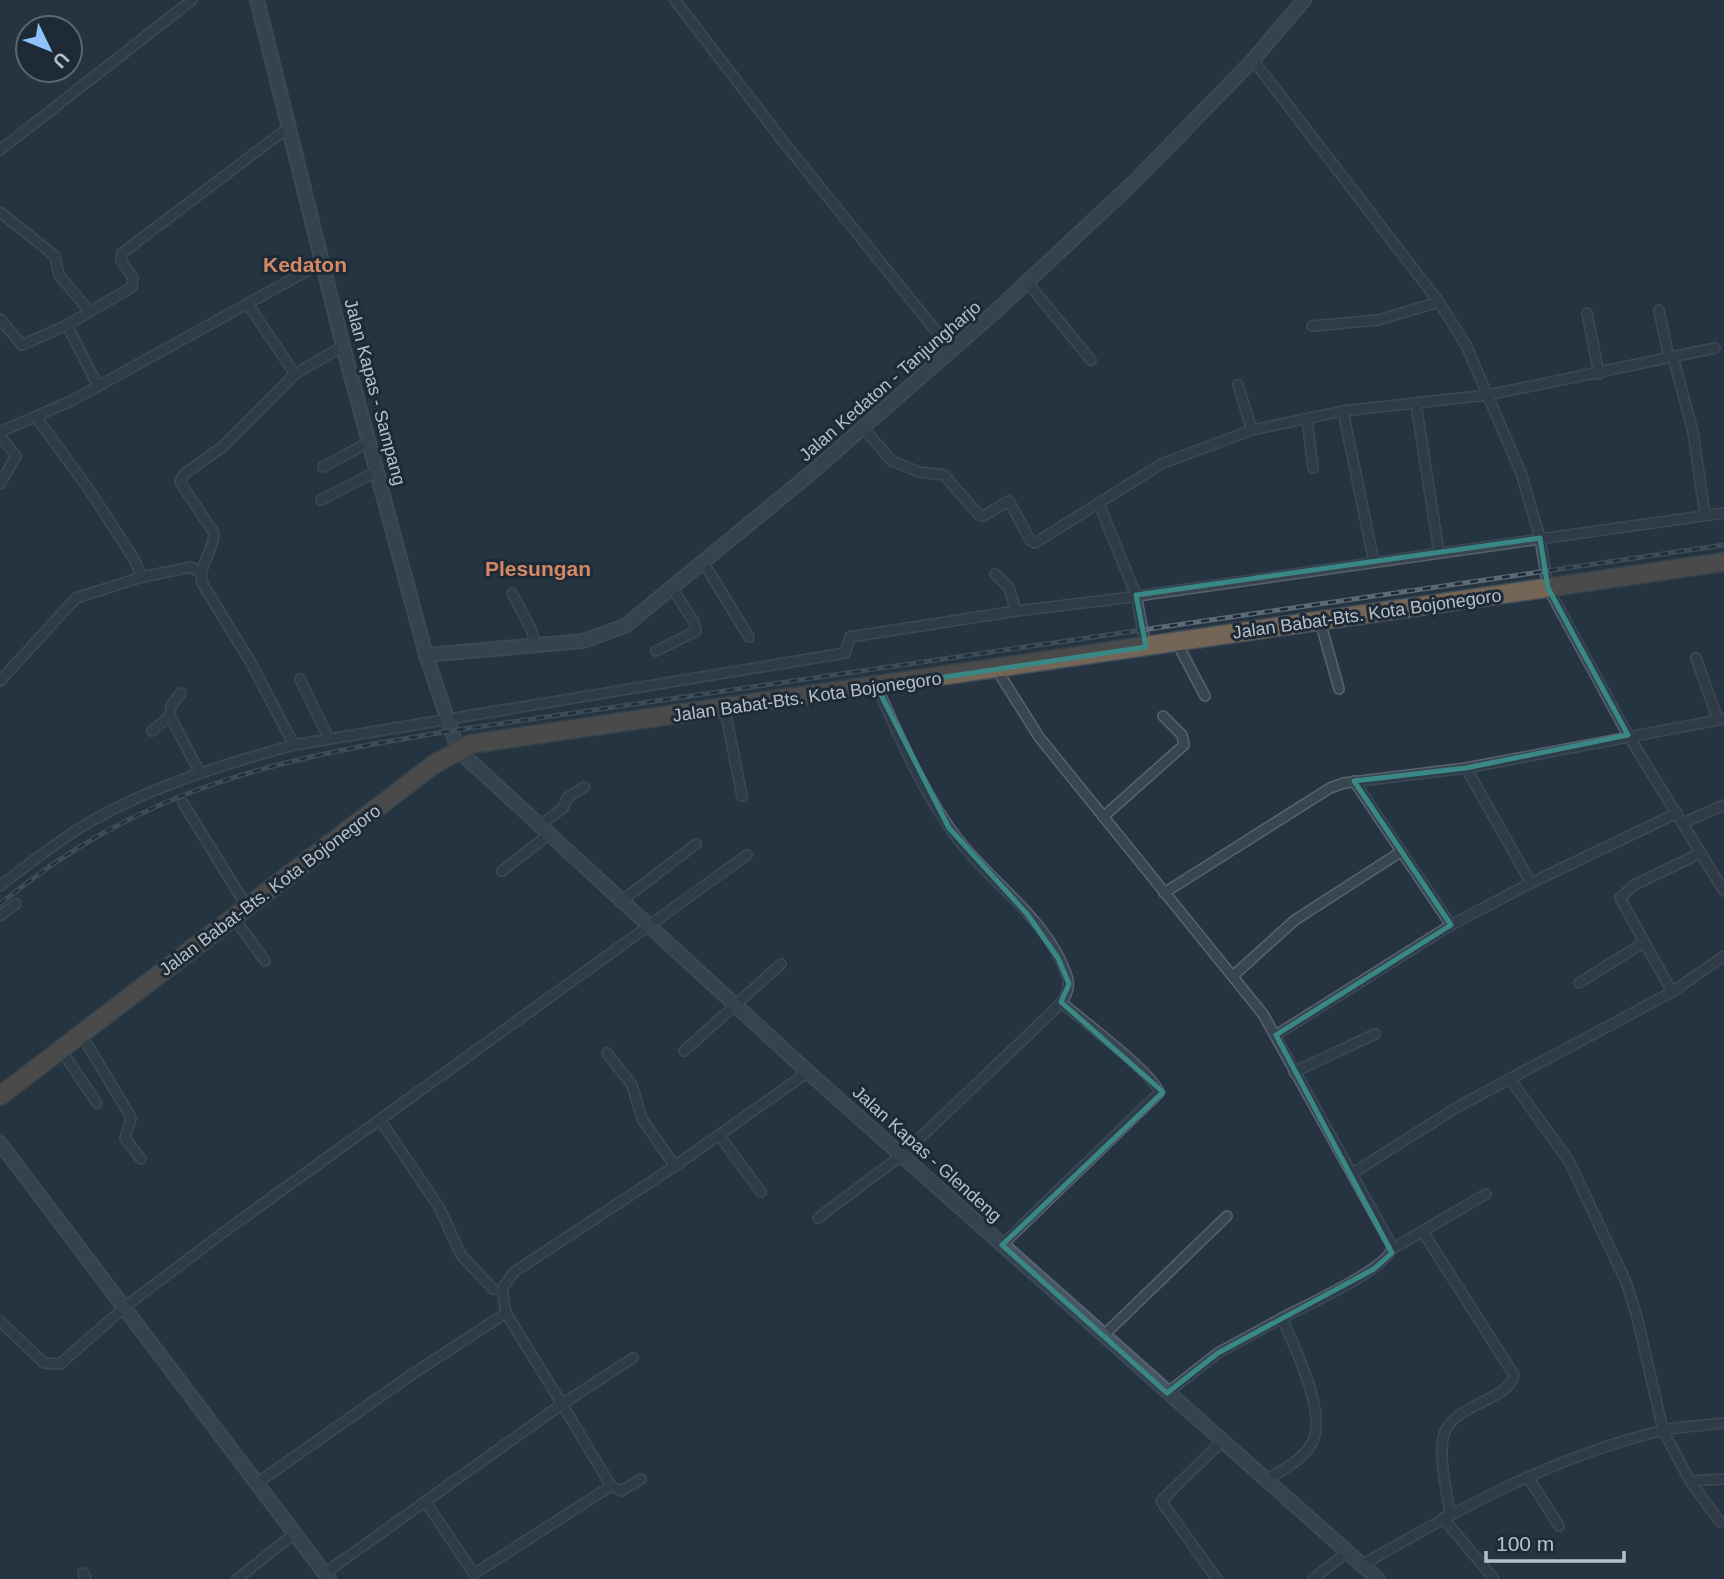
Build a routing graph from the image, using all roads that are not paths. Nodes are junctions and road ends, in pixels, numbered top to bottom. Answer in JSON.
{"nodes":[{"id":1,"x":192,"y":0,"type":"edge"},
{"id":2,"x":257,"y":0,"type":"edge"},
{"id":3,"x":675,"y":0,"type":"edge"},
{"id":4,"x":1304,"y":0,"type":"edge"},
{"id":5,"x":1253,"y":60,"type":"junction"},
{"id":6,"x":289,"y":127,"type":"junction"},
{"id":7,"x":0,"y":150,"type":"edge"},
{"id":8,"x":0,"y":212,"type":"edge"},
{"id":9,"x":323,"y":262,"type":"junction"},
{"id":10,"x":1027,"y":282,"type":"junction"},
{"id":11,"x":1439,"y":302,"type":"junction"},
{"id":12,"x":247,"y":303,"type":"junction"},
{"id":13,"x":1659,"y":310,"type":"dead end"},
{"id":14,"x":90,"y":312,"type":"junction"},
{"id":15,"x":1587,"y":313,"type":"dead end"},
{"id":16,"x":0,"y":318,"type":"edge"},
{"id":17,"x":68,"y":325,"type":"junction"},
{"id":18,"x":1312,"y":326,"type":"dead end"},
{"id":19,"x":344,"y":346,"type":"junction"},
{"id":20,"x":1715,"y":348,"type":"dead end"},
{"id":21,"x":952,"y":351,"type":"junction"},
{"id":22,"x":1671,"y":357,"type":"junction"},
{"id":23,"x":1091,"y":360,"type":"dead end"},
{"id":24,"x":1599,"y":373,"type":"junction"},
{"id":25,"x":295,"y":374,"type":"junction"},
{"id":26,"x":1238,"y":385,"type":"dead end"},
{"id":27,"x":98,"y":386,"type":"junction"},
{"id":28,"x":1488,"y":395,"type":"junction"},
{"id":29,"x":1416,"y":404,"type":"junction"},
{"id":30,"x":1343,"y":411,"type":"junction"},
{"id":31,"x":36,"y":417,"type":"junction"},
{"id":32,"x":1307,"y":419,"type":"junction"},
{"id":33,"x":863,"y":428,"type":"junction"},
{"id":34,"x":1252,"y":430,"type":"junction"},
{"id":35,"x":0,"y":434,"type":"edge"},
{"id":36,"x":369,"y":442,"type":"junction"},
{"id":37,"x":323,"y":467,"type":"dead end"},
{"id":38,"x":1313,"y":468,"type":"dead end"},
{"id":39,"x":377,"y":471,"type":"junction"},
{"id":40,"x":0,"y":484,"type":"edge"},
{"id":41,"x":321,"y":500,"type":"dead end"},
{"id":42,"x":1099,"y":504,"type":"junction"},
{"id":43,"x":1724,"y":513,"type":"edge"},
{"id":44,"x":1705,"y":515,"type":"junction"},
{"id":45,"x":1540,"y":538,"type":"junction"},
{"id":46,"x":1439,"y":552,"type":"junction"},
{"id":47,"x":704,"y":562,"type":"junction"},
{"id":48,"x":1374,"y":562,"type":"junction"},
{"id":49,"x":1724,"y":562,"type":"edge"},
{"id":50,"x":201,"y":573,"type":"junction"},
{"id":51,"x":995,"y":574,"type":"dead end"},
{"id":52,"x":142,"y":577,"type":"junction"},
{"id":53,"x":672,"y":588,"type":"junction"},
{"id":54,"x":1548,"y":588,"type":"junction"},
{"id":55,"x":512,"y":593,"type":"dead end"},
{"id":56,"x":1136,"y":595,"type":"junction"},
{"id":57,"x":1016,"y":611,"type":"junction"},
{"id":58,"x":1320,"y":621,"type":"junction"},
{"id":59,"x":749,"y":637,"type":"dead end"},
{"id":60,"x":536,"y":643,"type":"junction"},
{"id":61,"x":1177,"y":643,"type":"junction"},
{"id":62,"x":1146,"y":647,"type":"junction"},
{"id":63,"x":656,"y":651,"type":"dead end"},
{"id":64,"x":426,"y":655,"type":"junction"},
{"id":65,"x":1696,"y":658,"type":"dead end"},
{"id":66,"x":996,"y":670,"type":"junction"},
{"id":67,"x":1,"y":679,"type":"edge"},
{"id":68,"x":300,"y":679,"type":"dead end"},
{"id":69,"x":877,"y":687,"type":"junction"},
{"id":70,"x":1339,"y":689,"type":"dead end"},
{"id":71,"x":181,"y":693,"type":"dead end"},
{"id":72,"x":1205,"y":696,"type":"dead end"},
{"id":73,"x":724,"y":710,"type":"junction"},
{"id":74,"x":170,"y":716,"type":"junction"},
{"id":75,"x":1163,"y":716,"type":"dead end"},
{"id":76,"x":445,"y":719,"type":"junction"},
{"id":77,"x":1721,"y":719,"type":"edge"},
{"id":78,"x":152,"y":731,"type":"dead end"},
{"id":79,"x":1628,"y":735,"type":"junction"},
{"id":80,"x":329,"y":738,"type":"junction"},
{"id":81,"x":294,"y":745,"type":"junction"},
{"id":82,"x":458,"y":750,"type":"junction"},
{"id":83,"x":1466,"y":768,"type":"junction"},
{"id":84,"x":200,"y":773,"type":"junction"},
{"id":85,"x":1353,"y":781,"type":"junction"},
{"id":86,"x":584,"y":787,"type":"dead end"},
{"id":87,"x":742,"y":796,"type":"dead end"},
{"id":88,"x":183,"y":803,"type":"dead end"},
{"id":89,"x":1724,"y":805,"type":"edge"},
{"id":90,"x":1677,"y":814,"type":"junction"},
{"id":91,"x":1103,"y":817,"type":"junction"},
{"id":92,"x":1683,"y":823,"type":"junction"},
{"id":93,"x":544,"y":830,"type":"junction"},
{"id":94,"x":696,"y":844,"type":"dead end"},
{"id":95,"x":1399,"y":853,"type":"junction"},
{"id":96,"x":1701,"y":853,"type":"junction"},
{"id":97,"x":747,"y":855,"type":"dead end"},
{"id":98,"x":502,"y":871,"type":"dead end"},
{"id":99,"x":1531,"y":883,"type":"junction"},
{"id":100,"x":0,"y":886,"type":"edge"},
{"id":101,"x":1724,"y":891,"type":"edge"},
{"id":102,"x":1164,"y":893,"type":"junction"},
{"id":103,"x":620,"y":902,"type":"junction"},
{"id":104,"x":16,"y":904,"type":"dead end"},
{"id":105,"x":241,"y":914,"type":"junction"},
{"id":106,"x":0,"y":916,"type":"edge"},
{"id":107,"x":1451,"y":925,"type":"junction"},
{"id":108,"x":647,"y":926,"type":"junction"},
{"id":109,"x":1643,"y":943,"type":"junction"},
{"id":110,"x":1724,"y":956,"type":"edge"},
{"id":111,"x":265,"y":961,"type":"dead end"},
{"id":112,"x":781,"y":964,"type":"dead end"},
{"id":113,"x":1234,"y":975,"type":"junction"},
{"id":114,"x":1579,"y":983,"type":"dead end"},
{"id":115,"x":1672,"y":992,"type":"junction"},
{"id":116,"x":1061,"y":1002,"type":"junction"},
{"id":117,"x":735,"y":1005,"type":"junction"},
{"id":118,"x":81,"y":1034,"type":"junction"},
{"id":119,"x":1375,"y":1034,"type":"dead end"},
{"id":120,"x":1276,"y":1035,"type":"junction"},
{"id":121,"x":61,"y":1050,"type":"junction"},
{"id":122,"x":684,"y":1051,"type":"dead end"},
{"id":123,"x":607,"y":1053,"type":"dead end"},
{"id":124,"x":808,"y":1072,"type":"junction"},
{"id":125,"x":1294,"y":1072,"type":"junction"},
{"id":126,"x":1510,"y":1079,"type":"junction"},
{"id":127,"x":2,"y":1090,"type":"edge"},
{"id":128,"x":97,"y":1103,"type":"dead end"},
{"id":129,"x":380,"y":1120,"type":"junction"},
{"id":130,"x":719,"y":1135,"type":"junction"},
{"id":131,"x":0,"y":1143,"type":"edge"},
{"id":132,"x":902,"y":1155,"type":"junction"},
{"id":133,"x":141,"y":1159,"type":"dead end"},
{"id":134,"x":675,"y":1166,"type":"junction"},
{"id":135,"x":1353,"y":1173,"type":"junction"},
{"id":136,"x":761,"y":1192,"type":"dead end"},
{"id":137,"x":1486,"y":1194,"type":"dead end"},
{"id":138,"x":1227,"y":1216,"type":"dead end"},
{"id":139,"x":818,"y":1218,"type":"dead end"},
{"id":140,"x":1423,"y":1232,"type":"junction"},
{"id":141,"x":1002,"y":1245,"type":"junction"},
{"id":142,"x":1392,"y":1250,"type":"junction"},
{"id":143,"x":506,"y":1279,"type":"junction"},
{"id":144,"x":493,"y":1289,"type":"junction"},
{"id":145,"x":126,"y":1306,"type":"junction"},
{"id":146,"x":504,"y":1309,"type":"junction"},
{"id":147,"x":1282,"y":1318,"type":"junction"},
{"id":148,"x":0,"y":1321,"type":"edge"},
{"id":149,"x":1103,"y":1336,"type":"junction"},
{"id":150,"x":633,"y":1358,"type":"dead end"},
{"id":151,"x":1167,"y":1393,"type":"junction"},
{"id":152,"x":562,"y":1404,"type":"junction"},
{"id":153,"x":1724,"y":1423,"type":"edge"},
{"id":154,"x":1662,"y":1430,"type":"junction"},
{"id":155,"x":1221,"y":1442,"type":"junction"},
{"id":156,"x":1528,"y":1476,"type":"junction"},
{"id":157,"x":640,"y":1479,"type":"dead end"},
{"id":158,"x":1724,"y":1479,"type":"edge"},
{"id":159,"x":1266,"y":1480,"type":"junction"},
{"id":160,"x":1690,"y":1481,"type":"junction"},
{"id":161,"x":257,"y":1483,"type":"junction"},
{"id":162,"x":611,"y":1486,"type":"junction"},
{"id":163,"x":425,"y":1500,"type":"junction"},
{"id":164,"x":1446,"y":1516,"type":"junction"},
{"id":165,"x":1720,"y":1522,"type":"dead end"},
{"id":166,"x":1559,"y":1526,"type":"dead end"},
{"id":167,"x":294,"y":1534,"type":"junction"},
{"id":168,"x":1347,"y":1552,"type":"junction"},
{"id":169,"x":1362,"y":1565,"type":"junction"},
{"id":170,"x":327,"y":1576,"type":"edge"},
{"id":171,"x":475,"y":1576,"type":"edge"},
{"id":172,"x":237,"y":1579,"type":"edge"},
{"id":173,"x":1217,"y":1579,"type":"edge"},
{"id":174,"x":1313,"y":1579,"type":"edge"},
{"id":175,"x":1378,"y":1579,"type":"edge"},
{"id":176,"x":1494,"y":1579,"type":"edge"}],
"edges":[{"from":1,"to":7,"type":"street"},
{"from":2,"to":6,"type":"street","name":"Jalan Kapas - Sampang"},
{"from":3,"to":21,"type":"street"},
{"from":4,"to":5,"type":"street","name":"Jalan Kedaton - Tanjungharjo"},
{"from":5,"to":10,"type":"street","name":"Jalan Kedaton - Tanjungharjo"},
{"from":5,"to":11,"type":"street"},
{"from":6,"to":9,"type":"street","name":"Jalan Kapas - Sampang"},
{"from":6,"to":14,"type":"street"},
{"from":8,"to":14,"type":"street"},
{"from":9,"to":12,"type":"street"},
{"from":9,"to":19,"type":"street","name":"Jalan Kapas - Sampang"},
{"from":10,"to":21,"type":"street","name":"Jalan Kedaton - Tanjungharjo"},
{"from":10,"to":23,"type":"street"},
{"from":11,"to":18,"type":"street"},
{"from":11,"to":28,"type":"street"},
{"from":12,"to":25,"type":"street"},
{"from":12,"to":27,"type":"street"},
{"from":13,"to":22,"type":"street"},
{"from":14,"to":17,"type":"street"},
{"from":15,"to":24,"type":"street"},
{"from":16,"to":17,"type":"street"},
{"from":17,"to":27,"type":"street"},
{"from":19,"to":25,"type":"street"},
{"from":19,"to":36,"type":"street","name":"Jalan Kapas - Sampang"},
{"from":20,"to":22,"type":"street"},
{"from":21,"to":33,"type":"street","name":"Jalan Kedaton - Tanjungharjo"},
{"from":22,"to":24,"type":"street"},
{"from":22,"to":44,"type":"street"},
{"from":24,"to":28,"type":"street"},
{"from":25,"to":50,"type":"street"},
{"from":26,"to":34,"type":"street"},
{"from":27,"to":31,"type":"street"},
{"from":28,"to":29,"type":"street"},
{"from":28,"to":45,"type":"street"},
{"from":29,"to":30,"type":"street"},
{"from":29,"to":46,"type":"street"},
{"from":30,"to":32,"type":"street"},
{"from":30,"to":48,"type":"street"},
{"from":31,"to":35,"type":"street"},
{"from":31,"to":52,"type":"street"},
{"from":32,"to":34,"type":"street"},
{"from":32,"to":38,"type":"street"},
{"from":33,"to":42,"type":"street"},
{"from":33,"to":47,"type":"street","name":"Jalan Kedaton - Tanjungharjo"},
{"from":34,"to":42,"type":"street"},
{"from":35,"to":40,"type":"street"},
{"from":36,"to":37,"type":"street"},
{"from":36,"to":39,"type":"street","name":"Jalan Kapas - Sampang"},
{"from":39,"to":41,"type":"street"},
{"from":39,"to":64,"type":"street","name":"Jalan Kapas - Sampang"},
{"from":42,"to":56,"type":"street"},
{"from":43,"to":44,"type":"street"},
{"from":44,"to":45,"type":"street"},
{"from":45,"to":46,"type":"street"},
{"from":45,"to":54,"type":"street"},
{"from":46,"to":48,"type":"street"},
{"from":47,"to":53,"type":"street","name":"Jalan Kedaton - Tanjungharjo"},
{"from":47,"to":59,"type":"street"},
{"from":48,"to":56,"type":"street"},
{"from":49,"to":54,"type":"highway","name":"Jalan Babat-Bts. Kota Bojonegoro"},
{"from":50,"to":52,"type":"street"},
{"from":50,"to":81,"type":"street"},
{"from":51,"to":57,"type":"street"},
{"from":52,"to":67,"type":"street"},
{"from":53,"to":60,"type":"street","name":"Jalan Kedaton - Tanjungharjo"},
{"from":53,"to":63,"type":"street"},
{"from":54,"to":58,"type":"highway","name":"Jalan Babat-Bts. Kota Bojonegoro"},
{"from":54,"to":79,"type":"street"},
{"from":55,"to":60,"type":"street"},
{"from":56,"to":57,"type":"street"},
{"from":56,"to":62,"type":"street"},
{"from":57,"to":76,"type":"street"},
{"from":58,"to":61,"type":"highway","name":"Jalan Babat-Bts. Kota Bojonegoro"},
{"from":58,"to":70,"type":"street"},
{"from":60,"to":64,"type":"street","name":"Jalan Kedaton - Tanjungharjo"},
{"from":61,"to":62,"type":"highway","name":"Jalan Babat-Bts. Kota Bojonegoro"},
{"from":61,"to":72,"type":"street"},
{"from":62,"to":66,"type":"highway","name":"Jalan Babat-Bts. Kota Bojonegoro"},
{"from":64,"to":76,"type":"street","name":"Jalan Kapas - Sampang"},
{"from":65,"to":77,"type":"street"},
{"from":66,"to":69,"type":"highway","name":"Jalan Babat-Bts. Kota Bojonegoro"},
{"from":66,"to":91,"type":"street"},
{"from":68,"to":80,"type":"street"},
{"from":69,"to":73,"type":"highway","name":"Jalan Babat-Bts. Kota Bojonegoro"},
{"from":69,"to":116,"type":"street"},
{"from":71,"to":74,"type":"street"},
{"from":73,"to":82,"type":"highway","name":"Jalan Babat-Bts. Kota Bojonegoro"},
{"from":73,"to":87,"type":"street"},
{"from":74,"to":78,"type":"street"},
{"from":74,"to":84,"type":"street"},
{"from":75,"to":91,"type":"street"},
{"from":76,"to":80,"type":"street"},
{"from":76,"to":82,"type":"street","name":"Jalan Kapas - Sampang"},
{"from":77,"to":79,"type":"street"},
{"from":79,"to":83,"type":"street"},
{"from":79,"to":90,"type":"street"},
{"from":80,"to":81,"type":"street"},
{"from":81,"to":84,"type":"street"},
{"from":82,"to":93,"type":"street","name":"Jalan Kapas - Glendeng"},
{"from":82,"to":105,"type":"highway","name":"Jalan Babat-Bts. Kota Bojonegoro"},
{"from":83,"to":85,"type":"street"},
{"from":83,"to":99,"type":"street"},
{"from":84,"to":100,"type":"street"},
{"from":85,"to":95,"type":"street"},
{"from":85,"to":102,"type":"street"},
{"from":86,"to":93,"type":"street"},
{"from":88,"to":105,"type":"street"},
{"from":89,"to":92,"type":"street"},
{"from":90,"to":92,"type":"street"},
{"from":90,"to":99,"type":"street"},
{"from":91,"to":102,"type":"street"},
{"from":92,"to":96,"type":"street"},
{"from":93,"to":98,"type":"street"},
{"from":93,"to":103,"type":"street","name":"Jalan Kapas - Glendeng"},
{"from":94,"to":103,"type":"street"},
{"from":95,"to":107,"type":"street"},
{"from":95,"to":113,"type":"street"},
{"from":96,"to":101,"type":"street"},
{"from":96,"to":109,"type":"street"},
{"from":97,"to":108,"type":"street"},
{"from":99,"to":107,"type":"street"},
{"from":102,"to":113,"type":"street"},
{"from":103,"to":108,"type":"street","name":"Jalan Kapas - Glendeng"},
{"from":104,"to":106,"type":"street"},
{"from":105,"to":111,"type":"street"},
{"from":105,"to":118,"type":"highway","name":"Jalan Babat-Bts. Kota Bojonegoro"},
{"from":107,"to":120,"type":"street"},
{"from":108,"to":117,"type":"street","name":"Jalan Kapas - Glendeng"},
{"from":108,"to":129,"type":"street"},
{"from":109,"to":114,"type":"street"},
{"from":109,"to":115,"type":"street"},
{"from":110,"to":115,"type":"street"},
{"from":112,"to":117,"type":"street"},
{"from":113,"to":120,"type":"street"},
{"from":115,"to":126,"type":"street"},
{"from":116,"to":132,"type":"street"},
{"from":116,"to":141,"type":"street"},
{"from":117,"to":122,"type":"street"},
{"from":117,"to":124,"type":"street","name":"Jalan Kapas - Glendeng"},
{"from":118,"to":121,"type":"highway","name":"Jalan Babat-Bts. Kota Bojonegoro"},
{"from":118,"to":133,"type":"street"},
{"from":119,"to":125,"type":"street"},
{"from":120,"to":125,"type":"street"},
{"from":121,"to":127,"type":"highway","name":"Jalan Babat-Bts. Kota Bojonegoro"},
{"from":121,"to":128,"type":"street"},
{"from":123,"to":134,"type":"street"},
{"from":124,"to":130,"type":"street"},
{"from":124,"to":132,"type":"street","name":"Jalan Kapas - Glendeng"},
{"from":125,"to":135,"type":"street"},
{"from":126,"to":135,"type":"street"},
{"from":126,"to":154,"type":"street"},
{"from":129,"to":144,"type":"street"},
{"from":129,"to":145,"type":"street"},
{"from":130,"to":134,"type":"street"},
{"from":130,"to":136,"type":"street"},
{"from":131,"to":145,"type":"street"},
{"from":132,"to":139,"type":"street"},
{"from":132,"to":141,"type":"street","name":"Jalan Kapas - Glendeng"},
{"from":134,"to":143,"type":"street"},
{"from":135,"to":142,"type":"street"},
{"from":137,"to":140,"type":"street"},
{"from":138,"to":149,"type":"street"},
{"from":140,"to":142,"type":"street"},
{"from":140,"to":164,"type":"street"},
{"from":141,"to":149,"type":"street","name":"Jalan Kapas - Glendeng"},
{"from":142,"to":147,"type":"street"},
{"from":143,"to":144,"type":"street"},
{"from":143,"to":146,"type":"street"},
{"from":144,"to":146,"type":"street"},
{"from":145,"to":148,"type":"street"},
{"from":145,"to":161,"type":"street"},
{"from":146,"to":152,"type":"street"},
{"from":146,"to":161,"type":"street"},
{"from":147,"to":151,"type":"street"},
{"from":147,"to":159,"type":"street"},
{"from":149,"to":151,"type":"street","name":"Jalan Kapas - Glendeng"},
{"from":150,"to":152,"type":"street"},
{"from":151,"to":155,"type":"street","name":"Jalan Kapas - Glendeng"},
{"from":152,"to":162,"type":"street"},
{"from":152,"to":163,"type":"street"},
{"from":153,"to":154,"type":"street"},
{"from":154,"to":156,"type":"street"},
{"from":154,"to":160,"type":"street"},
{"from":155,"to":159,"type":"street","name":"Jalan Kapas - Glendeng"},
{"from":155,"to":173,"type":"street"},
{"from":156,"to":164,"type":"street"},
{"from":156,"to":166,"type":"street"},
{"from":157,"to":162,"type":"street"},
{"from":158,"to":160,"type":"street"},
{"from":159,"to":168,"type":"street","name":"Jalan Kapas - Glendeng"},
{"from":160,"to":165,"type":"street"},
{"from":161,"to":167,"type":"street"},
{"from":162,"to":171,"type":"street"},
{"from":163,"to":170,"type":"street"},
{"from":163,"to":171,"type":"street"},
{"from":164,"to":169,"type":"street"},
{"from":164,"to":176,"type":"street"},
{"from":167,"to":170,"type":"street"},
{"from":167,"to":172,"type":"street"},
{"from":168,"to":169,"type":"street","name":"Jalan Kapas - Glendeng"},
{"from":168,"to":174,"type":"street"},
{"from":169,"to":175,"type":"street","name":"Jalan Kapas - Glendeng"}]}
